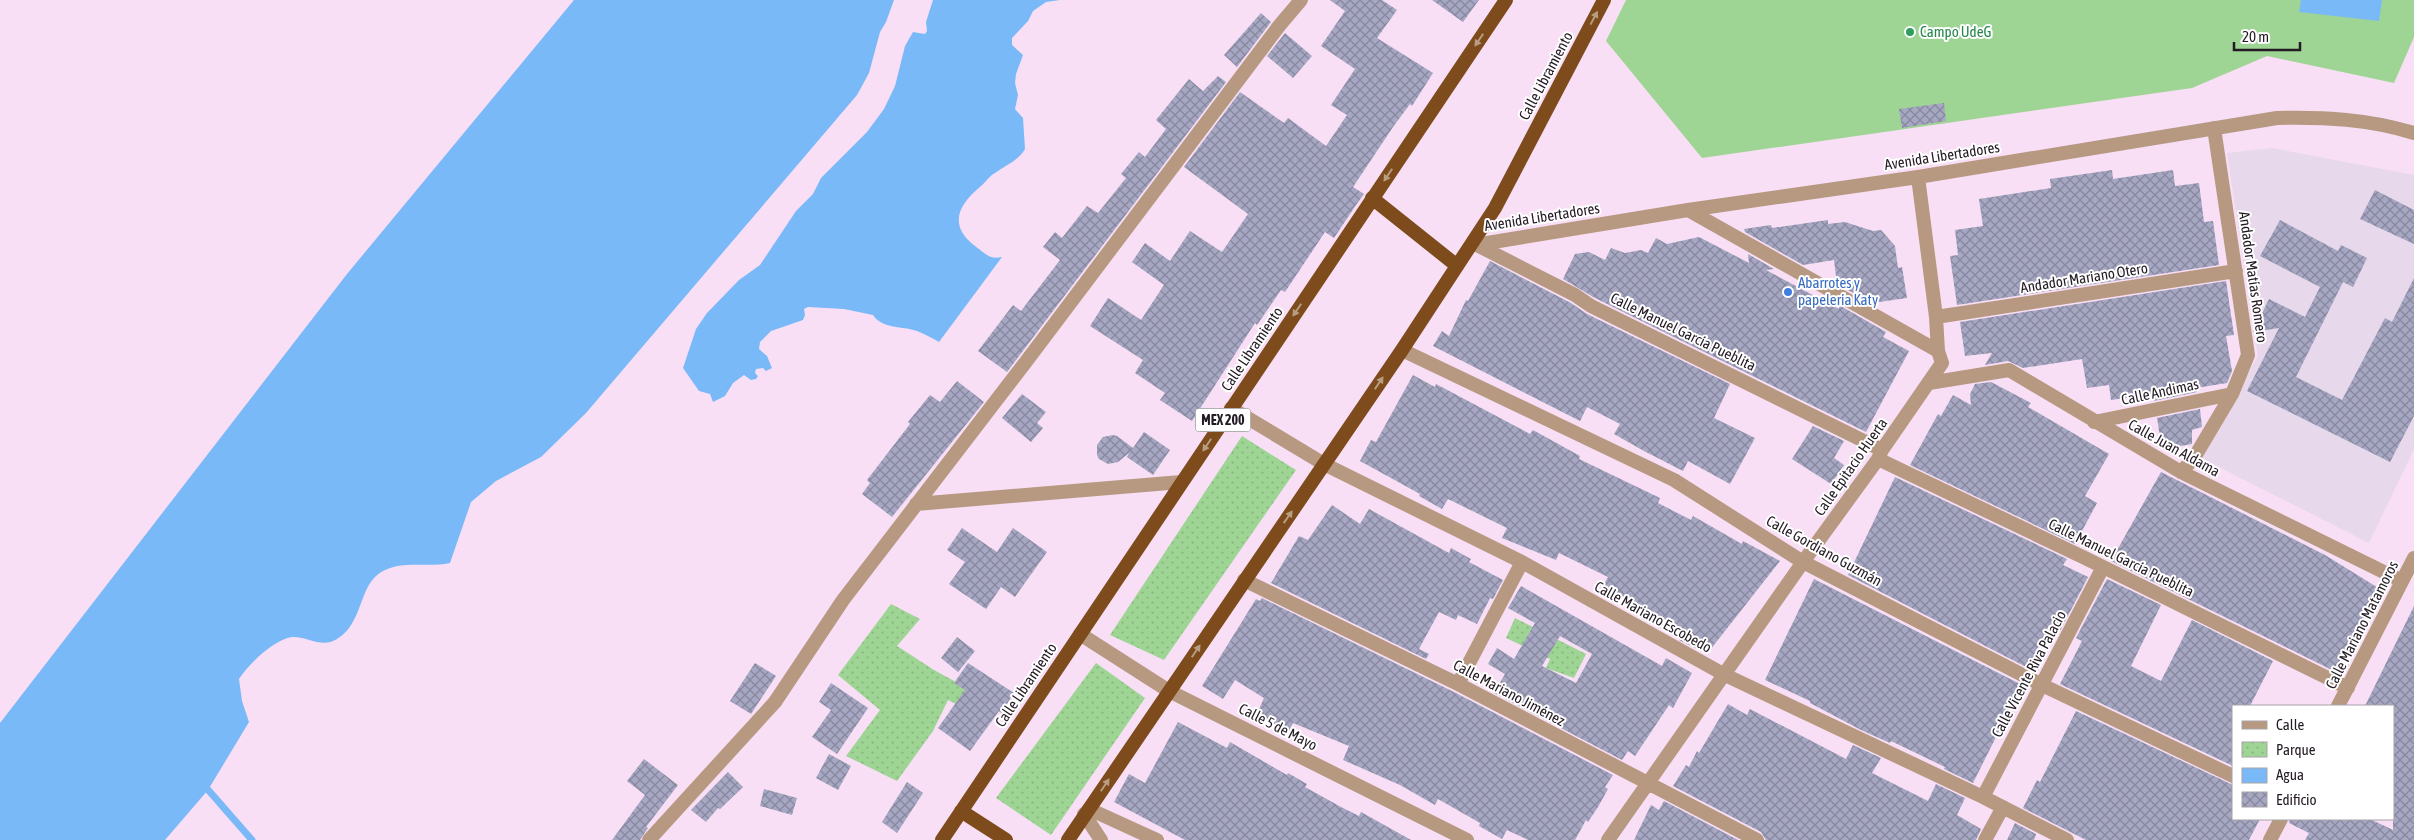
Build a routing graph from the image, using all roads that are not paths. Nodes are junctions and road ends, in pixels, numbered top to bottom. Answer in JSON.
{"nodes":[{"id":1,"x":1301,"y":0,"type":"edge"},
{"id":2,"x":1506,"y":0,"type":"edge"},
{"id":3,"x":1604,"y":0,"type":"edge"},
{"id":4,"x":2214,"y":128,"type":"junction"},
{"id":5,"x":2414,"y":133,"type":"edge"},
{"id":6,"x":1918,"y":177,"type":"junction"},
{"id":7,"x":1372,"y":198,"type":"junction"},
{"id":8,"x":1688,"y":210,"type":"junction"},
{"id":9,"x":1474,"y":242,"type":"junction"},
{"id":10,"x":1456,"y":266,"type":"junction"},
{"id":11,"x":2236,"y":271,"type":"junction"},
{"id":12,"x":1936,"y":318,"type":"junction"},
{"id":13,"x":1402,"y":350,"type":"junction"},
{"id":14,"x":1938,"y":351,"type":"junction"},
{"id":15,"x":1929,"y":383,"type":"junction"},
{"id":16,"x":2232,"y":394,"type":"junction"},
{"id":17,"x":1231,"y":408,"type":"junction"},
{"id":18,"x":2094,"y":422,"type":"junction"},
{"id":19,"x":1880,"y":455,"type":"junction"},
{"id":20,"x":1324,"y":464,"type":"junction"},
{"id":21,"x":2181,"y":472,"type":"junction"},
{"id":22,"x":1182,"y":482,"type":"junction"},
{"id":23,"x":916,"y":504,"type":"junction"},
{"id":24,"x":2414,"y":558,"type":"edge"},
{"id":25,"x":1522,"y":562,"type":"junction"},
{"id":26,"x":1803,"y":562,"type":"junction"},
{"id":27,"x":2103,"y":567,"type":"junction"},
{"id":28,"x":1244,"y":580,"type":"junction"},
{"id":29,"x":2402,"y":581,"type":"junction"},
{"id":30,"x":1080,"y":634,"type":"junction"},
{"id":31,"x":1725,"y":675,"type":"junction"},
{"id":32,"x":1458,"y":684,"type":"junction"},
{"id":33,"x":2042,"y":685,"type":"junction"},
{"id":34,"x":2348,"y":688,"type":"junction"},
{"id":35,"x":1169,"y":691,"type":"junction"},
{"id":36,"x":2339,"y":705,"type":"edge"},
{"id":37,"x":2232,"y":776,"type":"edge"},
{"id":38,"x":1646,"y":784,"type":"junction"},
{"id":39,"x":1983,"y":796,"type":"junction"},
{"id":40,"x":2003,"y":807,"type":"junction"},
{"id":41,"x":961,"y":811,"type":"junction"},
{"id":42,"x":1087,"y":812,"type":"junction"},
{"id":43,"x":2280,"y":820,"type":"edge"},
{"id":44,"x":649,"y":840,"type":"edge"},
{"id":45,"x":942,"y":840,"type":"edge"},
{"id":46,"x":1006,"y":840,"type":"edge"},
{"id":47,"x":1068,"y":840,"type":"edge"},
{"id":48,"x":1101,"y":840,"type":"edge"},
{"id":49,"x":1157,"y":840,"type":"edge"},
{"id":50,"x":1467,"y":840,"type":"edge"},
{"id":51,"x":1608,"y":840,"type":"edge"},
{"id":52,"x":1756,"y":840,"type":"edge"},
{"id":53,"x":1986,"y":840,"type":"edge"},
{"id":54,"x":2066,"y":840,"type":"edge"},
{"id":55,"x":2270,"y":840,"type":"edge"}],
"edges":[{"from":1,"to":23,"type":"street"},
{"from":2,"to":7,"type":"highway","name":"Calle Libramiento","number":"MEX 200","one_way":true},
{"from":9,"to":3,"type":"highway","name":"Calle Libramiento","one_way":true},
{"from":4,"to":5,"type":"street","name":"Avenida Libertadores"},
{"from":4,"to":6,"type":"street","name":"Avenida Libertadores"},
{"from":4,"to":11,"type":"street","name":"Andador Matías Romero"},
{"from":6,"to":8,"type":"street","name":"Avenida Libertadores"},
{"from":6,"to":12,"type":"street","name":"Calle Epitacio Huerta"},
{"from":7,"to":10,"type":"highway"},
{"from":7,"to":17,"type":"highway","name":"Calle Libramiento","number":"MEX 200","one_way":true},
{"from":8,"to":9,"type":"street","name":"Avenida Libertadores"},
{"from":8,"to":14,"type":"street"},
{"from":9,"to":10,"type":"highway","name":"Calle Libramiento"},
{"from":9,"to":19,"type":"street","name":"Calle Manuel García Pueblita"},
{"from":10,"to":13,"type":"highway","name":"Calle Libramiento"},
{"from":11,"to":12,"type":"street","name":"Andador Mariano Otero"},
{"from":11,"to":16,"type":"street","name":"Andador Matías Romero"},
{"from":12,"to":14,"type":"street","name":"Calle Epitacio Huerta"},
{"from":20,"to":13,"type":"highway","name":"Calle Libramiento","one_way":true},
{"from":13,"to":26,"type":"street","name":"Calle Gordiano Guzmán"},
{"from":14,"to":15,"type":"street","name":"Calle Epitacio Huerta"},
{"from":15,"to":18,"type":"street","name":"Calle Juan Aldama"},
{"from":15,"to":19,"type":"street","name":"Calle Epitacio Huerta"},
{"from":16,"to":18,"type":"street","name":"Calle Andimas"},
{"from":16,"to":21,"type":"street","name":"Andador Matías Romero"},
{"from":17,"to":20,"type":"street","name":"Calle Mariano Escobedo"},
{"from":17,"to":22,"type":"highway","name":"Calle Libramiento","number":"MEX 200","one_way":true},
{"from":18,"to":21,"type":"street","name":"Calle Juan Aldama"},
{"from":19,"to":26,"type":"street","name":"Calle Epitacio Huerta"},
{"from":19,"to":27,"type":"street","name":"Calle Manuel García Pueblita"},
{"from":20,"to":25,"type":"street","name":"Calle Mariano Escobedo"},
{"from":28,"to":20,"type":"highway","name":"Calle Libramiento","one_way":true},
{"from":21,"to":29,"type":"street","name":"Calle Juan Aldama"},
{"from":22,"to":23,"type":"street"},
{"from":22,"to":30,"type":"highway","name":"Calle Libramiento","number":"MEX 200"},
{"from":23,"to":44,"type":"street"},
{"from":24,"to":29,"type":"street","name":"Calle Mariano Matamoros"},
{"from":25,"to":31,"type":"street","name":"Calle Mariano Escobedo"},
{"from":25,"to":32,"type":"street"},
{"from":26,"to":31,"type":"street","name":"Calle Epitacio Huerta"},
{"from":26,"to":33,"type":"street","name":"Calle Gordiano Guzmán"},
{"from":27,"to":33,"type":"street","name":"Calle Vicente Riva Palacio"},
{"from":27,"to":34,"type":"street","name":"Calle Manuel García Pueblita"},
{"from":28,"to":32,"type":"street","name":"Calle Mariano Jiménez"},
{"from":35,"to":28,"type":"highway","name":"Calle Libramiento","one_way":true},
{"from":29,"to":34,"type":"street","name":"Calle Mariano Matamoros"},
{"from":30,"to":35,"type":"street","name":"Calle 5 de Mayo"},
{"from":30,"to":41,"type":"highway","name":"Calle Libramiento","number":"MEX 200"},
{"from":31,"to":38,"type":"street","name":"Calle Epitacio Huerta"},
{"from":31,"to":39,"type":"street","name":"Calle Mariano Escobedo"},
{"from":32,"to":38,"type":"street","name":"Calle Mariano Jiménez"},
{"from":33,"to":37,"type":"street","name":"Calle Gordiano Guzmán"},
{"from":33,"to":39,"type":"street","name":"Calle Vicente Riva Palacio"},
{"from":34,"to":36,"type":"street","name":"Calle Mariano Matamoros"},
{"from":42,"to":35,"type":"highway","name":"Calle Libramiento","one_way":true},
{"from":35,"to":50,"type":"street","name":"Calle 5 de Mayo"},
{"from":38,"to":51,"type":"street","name":"Calle Epitacio Huerta"},
{"from":38,"to":52,"type":"street","name":"Calle Mariano Jiménez"},
{"from":39,"to":40,"type":"street","name":"Calle Mariano Escobedo"},
{"from":40,"to":53,"type":"street"},
{"from":40,"to":54,"type":"street","name":"Calle Mariano Escobedo"},
{"from":41,"to":45,"type":"highway","name":"Calle Libramiento","number":"MEX 200"},
{"from":41,"to":46,"type":"highway"},
{"from":42,"to":47,"type":"highway","name":"Calle Libramiento"},
{"from":42,"to":48,"type":"street"},
{"from":42,"to":49,"type":"street"},
{"from":43,"to":55,"type":"street"}]}
